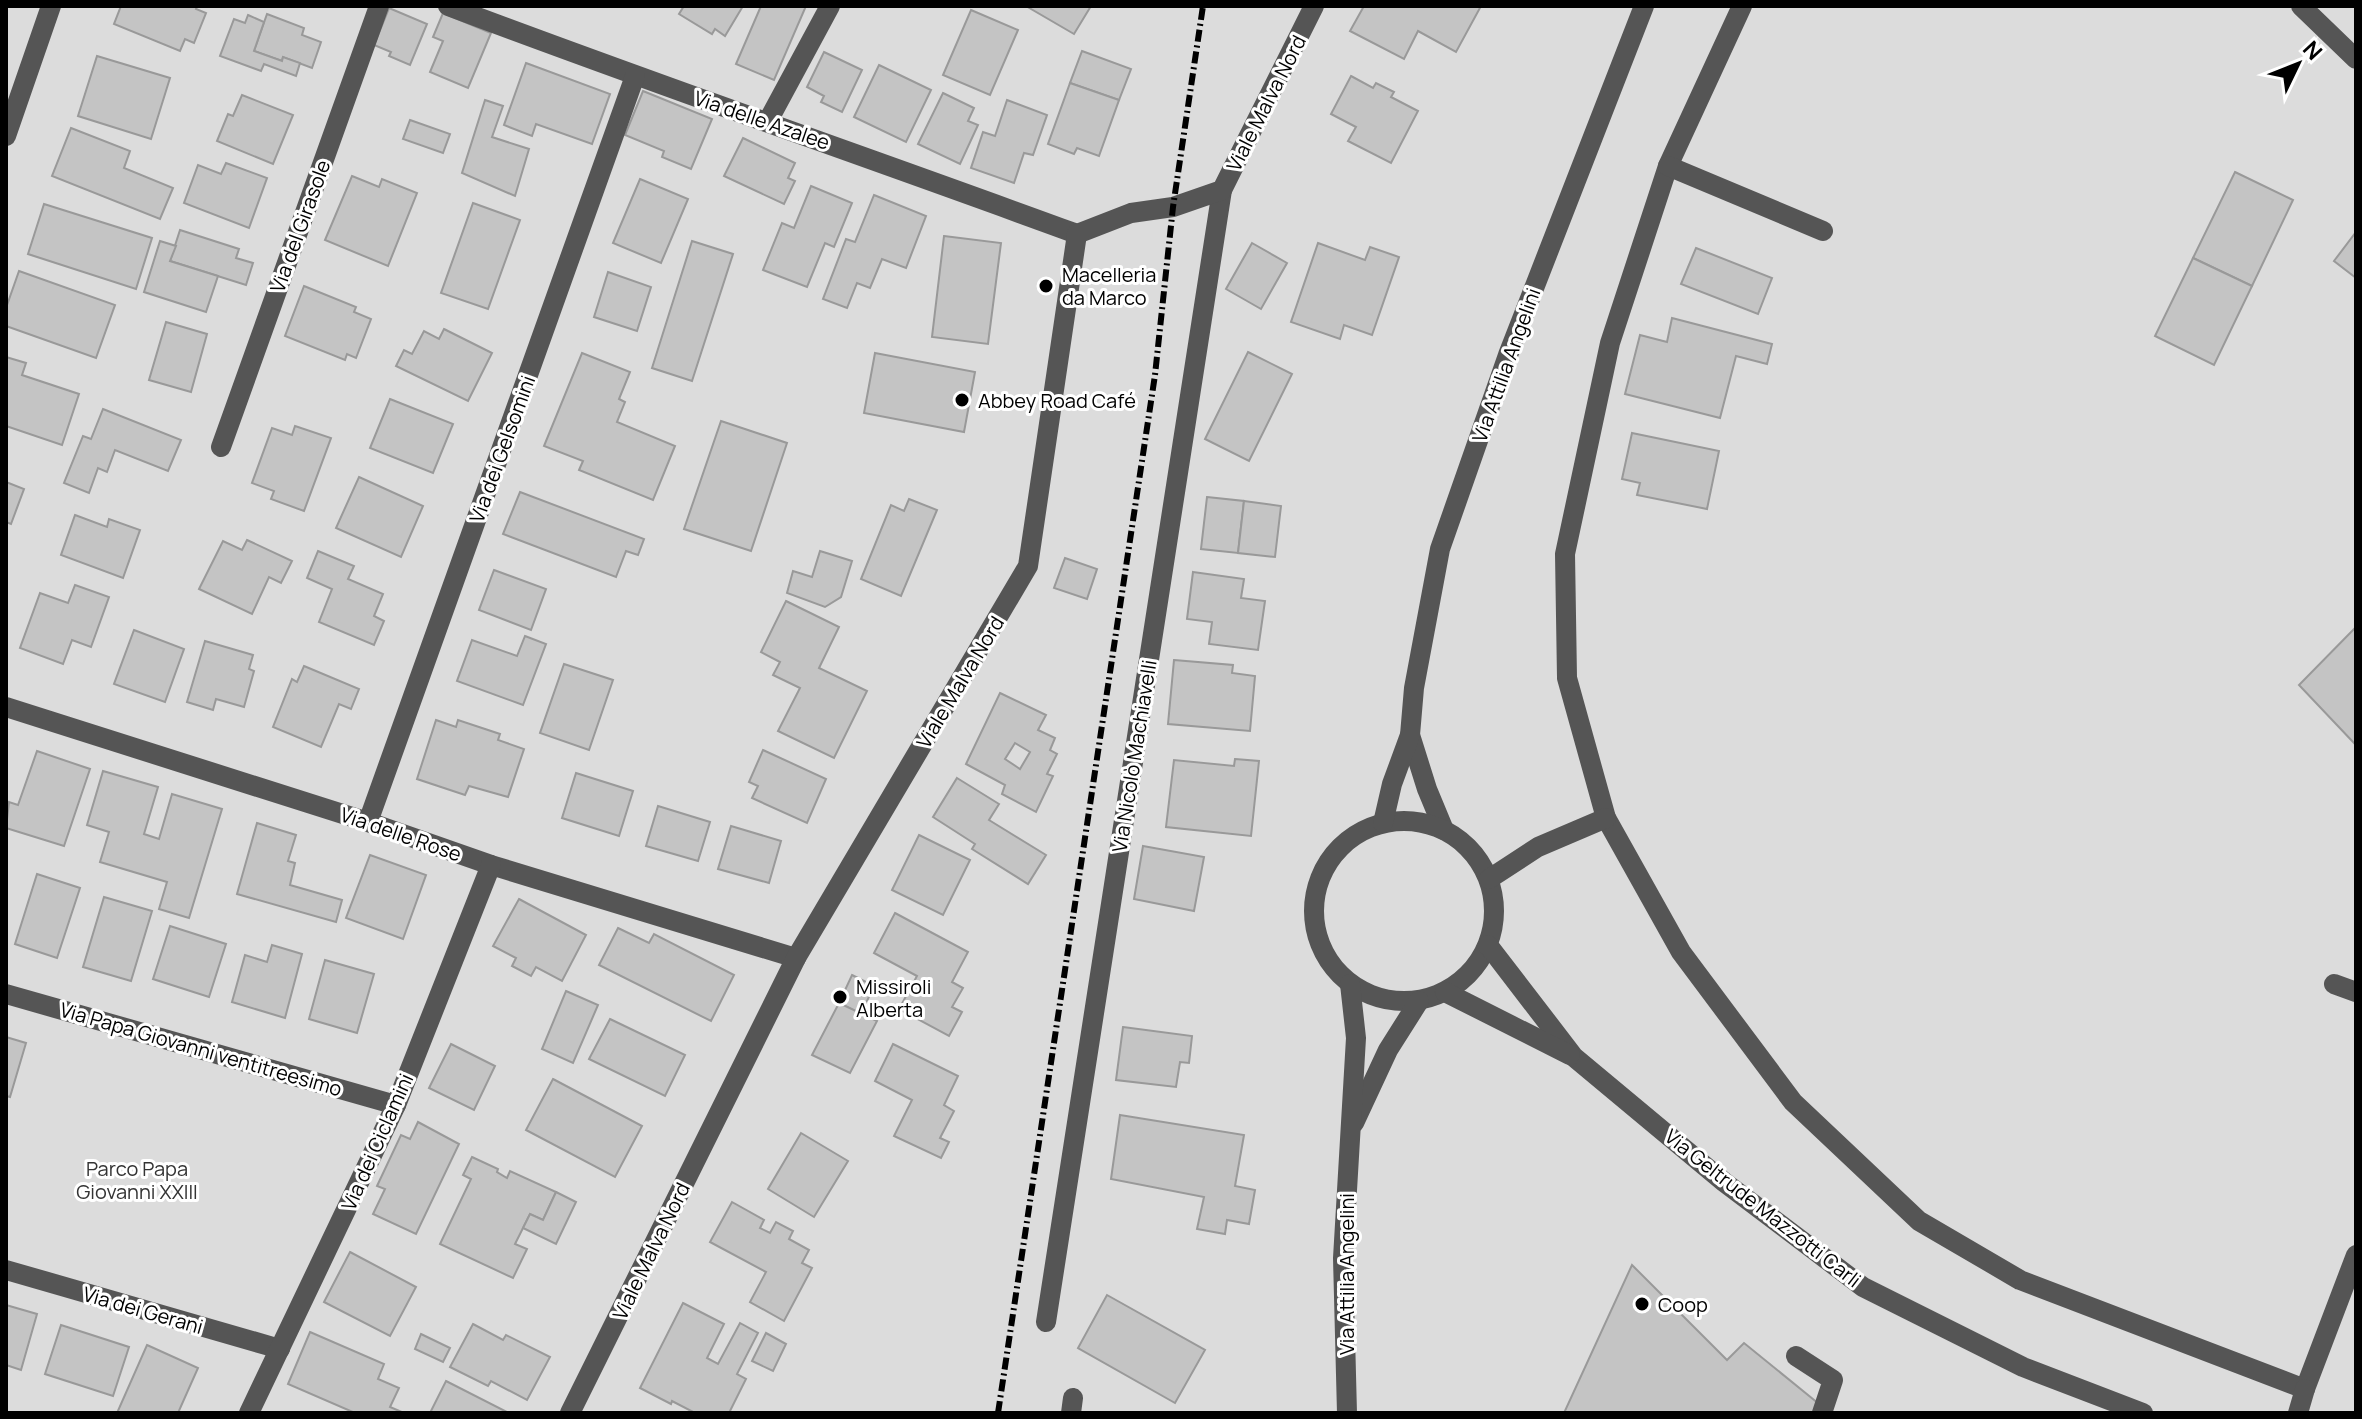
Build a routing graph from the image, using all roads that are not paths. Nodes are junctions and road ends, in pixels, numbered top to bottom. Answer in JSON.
{"nodes":[{"id":1,"x":51,"y":6,"type":"edge"},
{"id":2,"x":379,"y":6,"type":"edge"},
{"id":3,"x":448,"y":6,"type":"edge"},
{"id":4,"x":830,"y":6,"type":"edge"},
{"id":5,"x":1314,"y":6,"type":"edge"},
{"id":6,"x":1644,"y":6,"type":"edge"},
{"id":7,"x":1742,"y":6,"type":"edge"},
{"id":8,"x":2301,"y":6,"type":"edge"},
{"id":9,"x":2356,"y":59,"type":"edge"},
{"id":10,"x":635,"y":76,"type":"junction"},
{"id":11,"x":768,"y":121,"type":"junction"},
{"id":12,"x":6,"y":136,"type":"edge"},
{"id":13,"x":1668,"y":166,"type":"junction"},
{"id":14,"x":1222,"y":190,"type":"junction"},
{"id":15,"x":1823,"y":231,"type":"dead end"},
{"id":16,"x":1077,"y":234,"type":"junction"},
{"id":17,"x":221,"y":447,"type":"dead end"},
{"id":18,"x":6,"y":707,"type":"edge"},
{"id":19,"x":1410,"y":735,"type":"junction"},
{"id":20,"x":1606,"y":818,"type":"junction"},
{"id":21,"x":368,"y":822,"type":"junction"},
{"id":22,"x":1383,"y":823,"type":"junction"},
{"id":23,"x":1444,"y":830,"type":"junction"},
{"id":24,"x":491,"y":865,"type":"junction"},
{"id":25,"x":1489,"y":879,"type":"junction"},
{"id":26,"x":1488,"y":945,"type":"junction"},
{"id":27,"x":796,"y":958,"type":"junction"},
{"id":28,"x":1350,"y":984,"type":"junction"},
{"id":29,"x":2334,"y":984,"type":"dead end"},
{"id":30,"x":1445,"y":992,"type":"junction"},
{"id":31,"x":2356,"y":992,"type":"edge"},
{"id":32,"x":6,"y":994,"type":"edge"},
{"id":33,"x":1419,"y":1001,"type":"junction"},
{"id":34,"x":1574,"y":1057,"type":"junction"},
{"id":35,"x":396,"y":1105,"type":"junction"},
{"id":36,"x":1349,"y":1134,"type":"junction"},
{"id":37,"x":2356,"y":1255,"type":"edge"},
{"id":38,"x":6,"y":1270,"type":"edge"},
{"id":39,"x":1046,"y":1322,"type":"dead end"},
{"id":40,"x":280,"y":1349,"type":"junction"},
{"id":41,"x":1796,"y":1356,"type":"dead end"},
{"id":42,"x":2305,"y":1389,"type":"junction"},
{"id":43,"x":249,"y":1413,"type":"edge"},
{"id":44,"x":570,"y":1413,"type":"edge"},
{"id":45,"x":1347,"y":1413,"type":"edge"},
{"id":46,"x":1822,"y":1413,"type":"edge"},
{"id":47,"x":2143,"y":1413,"type":"edge"},
{"id":48,"x":2298,"y":1413,"type":"edge"}],
"edges":[{"from":1,"to":12,"type":"street"},
{"from":2,"to":17,"type":"street","name":"Via del Girasole"},
{"from":3,"to":10,"type":"street","name":"Via delle Azalee"},
{"from":4,"to":11,"type":"street"},
{"from":5,"to":14,"type":"street","name":"Viale Malva Nord"},
{"from":6,"to":19,"type":"street","name":"Via Attilia Angelini"},
{"from":7,"to":13,"type":"street"},
{"from":8,"to":9,"type":"street"},
{"from":10,"to":11,"type":"street","name":"Via delle Azalee"},
{"from":10,"to":21,"type":"street","name":"Via dei Gelsomini"},
{"from":11,"to":16,"type":"street","name":"Via delle Azalee"},
{"from":13,"to":15,"type":"street"},
{"from":13,"to":20,"type":"street"},
{"from":14,"to":16,"type":"street","name":"Viale Malva Nord"},
{"from":14,"to":39,"type":"street","name":"Via Nicolò Machiavelli"},
{"from":16,"to":27,"type":"street","name":"Viale Malva Nord"},
{"from":18,"to":21,"type":"street","name":"Via delle Rose"},
{"from":19,"to":22,"type":"street","name":"Via Attilia Angelini"},
{"from":19,"to":23,"type":"street","name":"Via Attilia Angelini"},
{"from":20,"to":25,"type":"street"},
{"from":20,"to":42,"type":"street"},
{"from":21,"to":24,"type":"street","name":"Via delle Rose"},
{"from":22,"to":23,"type":"street"},
{"from":22,"to":28,"type":"street"},
{"from":23,"to":25,"type":"street"},
{"from":24,"to":27,"type":"street","name":"Via delle Rose"},
{"from":24,"to":35,"type":"street","name":"Via dei Ciclamini"},
{"from":25,"to":26,"type":"street"},
{"from":26,"to":30,"type":"street"},
{"from":26,"to":34,"type":"street","name":"Via Geltrude Mazzotti Carli"},
{"from":27,"to":44,"type":"street","name":"Viale Malva Nord"},
{"from":28,"to":33,"type":"street"},
{"from":28,"to":36,"type":"street","name":"Via Attilia Angelini"},
{"from":29,"to":31,"type":"street"},
{"from":30,"to":33,"type":"street"},
{"from":30,"to":34,"type":"street","name":"Via Geltrude Mazzotti Carli"},
{"from":32,"to":35,"type":"street","name":"Via Papa Giovanni ventitreesimo"},
{"from":33,"to":36,"type":"street","name":"Via Attilia Angelini"},
{"from":34,"to":47,"type":"street","name":"Via Geltrude Mazzotti Carli"},
{"from":35,"to":40,"type":"street","name":"Via dei Ciclamini"},
{"from":36,"to":45,"type":"street","name":"Via Attilia Angelini"},
{"from":37,"to":42,"type":"street"},
{"from":38,"to":40,"type":"street","name":"Via dei Gerani"},
{"from":40,"to":43,"type":"street","name":"Via dei Ciclamini"},
{"from":41,"to":46,"type":"street"},
{"from":42,"to":48,"type":"street"}]}
